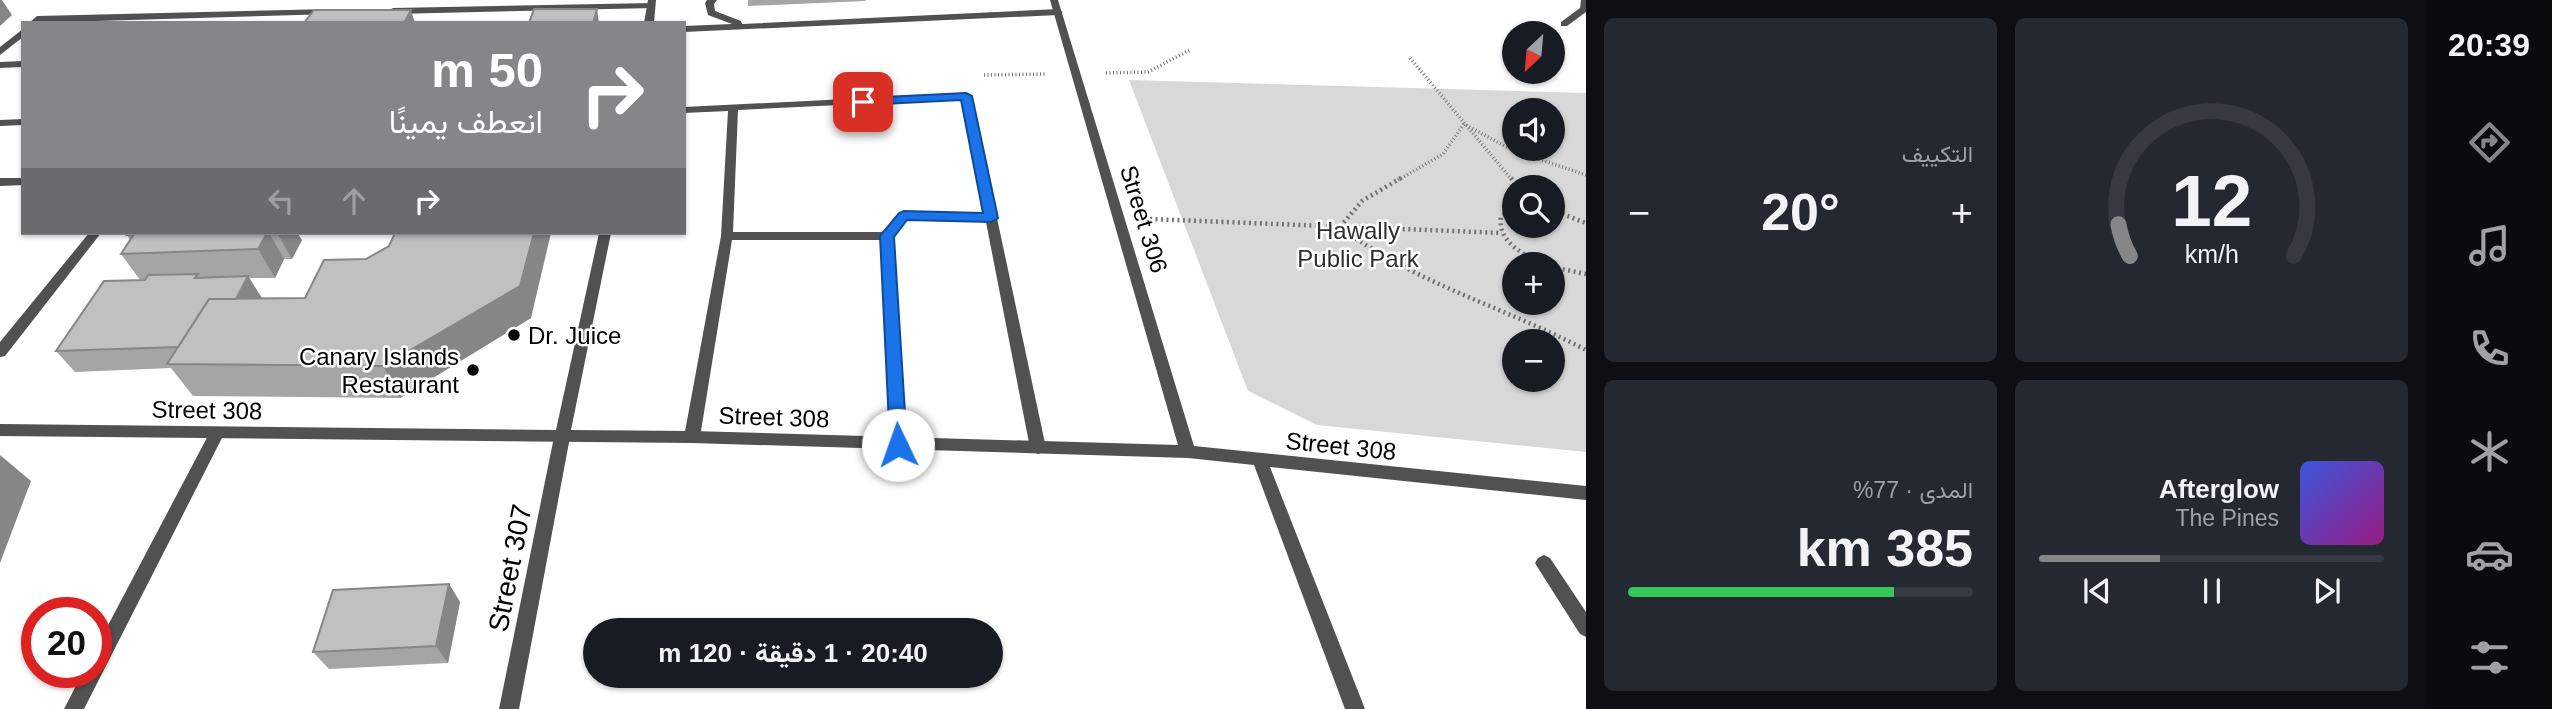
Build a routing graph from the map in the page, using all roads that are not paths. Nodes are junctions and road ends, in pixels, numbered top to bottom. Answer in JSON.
{"nodes":[{"id":1,"x":713,"y":0,"type":"edge"},
{"id":2,"x":1585,"y":0,"type":"edge"},
{"id":3,"x":651,"y":3,"type":"edge"},
{"id":4,"x":1056,"y":6,"type":"edge"},
{"id":5,"x":337,"y":12,"type":"edge"},
{"id":6,"x":378,"y":12,"type":"edge"},
{"id":7,"x":269,"y":14,"type":"junction"},
{"id":8,"x":35,"y":21,"type":"edge"},
{"id":9,"x":264,"y":21,"type":"edge"},
{"id":10,"x":649,"y":21,"type":"edge"},
{"id":11,"x":1565,"y":22,"type":"edge"},
{"id":12,"x":754,"y":26,"type":"junction"},
{"id":13,"x":686,"y":29,"type":"edge"},
{"id":14,"x":21,"y":34,"type":"edge"},
{"id":15,"x":0,"y":52,"type":"edge"},
{"id":16,"x":21,"y":64,"type":"edge"},
{"id":17,"x":0,"y":65,"type":"edge"},
{"id":18,"x":733,"y":108,"type":"junction"},
{"id":19,"x":686,"y":110,"type":"edge"},
{"id":20,"x":21,"y":122,"type":"edge"},
{"id":21,"x":0,"y":123,"type":"edge"},
{"id":22,"x":21,"y":181,"type":"edge"},
{"id":23,"x":0,"y":182,"type":"edge"},
{"id":24,"x":991,"y":218,"type":"junction"},
{"id":25,"x":93,"y":235,"type":"edge"},
{"id":26,"x":605,"y":235,"type":"edge"},
{"id":27,"x":727,"y":236,"type":"junction"},
{"id":28,"x":887,"y":236,"type":"junction"},
{"id":29,"x":0,"y":352,"type":"edge"},
{"id":30,"x":0,"y":430,"type":"edge"},
{"id":31,"x":216,"y":433,"type":"junction"},
{"id":32,"x":562,"y":437,"type":"junction"},
{"id":33,"x":692,"y":437,"type":"junction"},
{"id":34,"x":898,"y":445,"type":"junction"},
{"id":35,"x":1038,"y":448,"type":"junction"},
{"id":36,"x":1188,"y":452,"type":"junction"},
{"id":37,"x":1259,"y":460,"type":"junction"},
{"id":38,"x":1586,"y":493,"type":"edge"},
{"id":39,"x":1544,"y":563,"type":"dead end"},
{"id":40,"x":1586,"y":628,"type":"edge"},
{"id":41,"x":112,"y":636,"type":"edge"},
{"id":42,"x":85,"y":688,"type":"edge"},
{"id":43,"x":74,"y":709,"type":"edge"},
{"id":44,"x":509,"y":709,"type":"edge"},
{"id":45,"x":1355,"y":709,"type":"edge"}],
"edges":[{"from":1,"to":12,"type":"street"},
{"from":2,"to":11,"type":"street"},
{"from":3,"to":6,"type":"street"},
{"from":3,"to":10,"type":"street"},
{"from":4,"to":12,"type":"street"},
{"from":4,"to":36,"type":"street","name":"Street 306"},
{"from":5,"to":7,"type":"street"},
{"from":7,"to":8,"type":"street"},
{"from":7,"to":9,"type":"street"},
{"from":12,"to":13,"type":"street"},
{"from":14,"to":15,"type":"street"},
{"from":16,"to":17,"type":"street"},
{"from":18,"to":19,"type":"street"},
{"from":18,"to":24,"type":"street"},
{"from":18,"to":27,"type":"street"},
{"from":20,"to":21,"type":"street"},
{"from":22,"to":23,"type":"street"},
{"from":24,"to":28,"type":"street"},
{"from":24,"to":35,"type":"street"},
{"from":25,"to":29,"type":"street"},
{"from":26,"to":32,"type":"street","name":"Street 307"},
{"from":27,"to":28,"type":"street"},
{"from":27,"to":33,"type":"street"},
{"from":28,"to":34,"type":"street"},
{"from":30,"to":31,"type":"street","name":"Street 308"},
{"from":31,"to":32,"type":"street","name":"Street 308"},
{"from":31,"to":41,"type":"street"},
{"from":32,"to":33,"type":"street","name":"Street 308"},
{"from":32,"to":44,"type":"street","name":"Street 307"},
{"from":33,"to":34,"type":"street","name":"Street 308"},
{"from":34,"to":35,"type":"street","name":"Street 308"},
{"from":35,"to":36,"type":"street","name":"Street 308"},
{"from":36,"to":37,"type":"street","name":"Street 308"},
{"from":37,"to":38,"type":"street","name":"Street 308"},
{"from":37,"to":45,"type":"street"},
{"from":39,"to":40,"type":"street"},
{"from":42,"to":43,"type":"street"}]}
